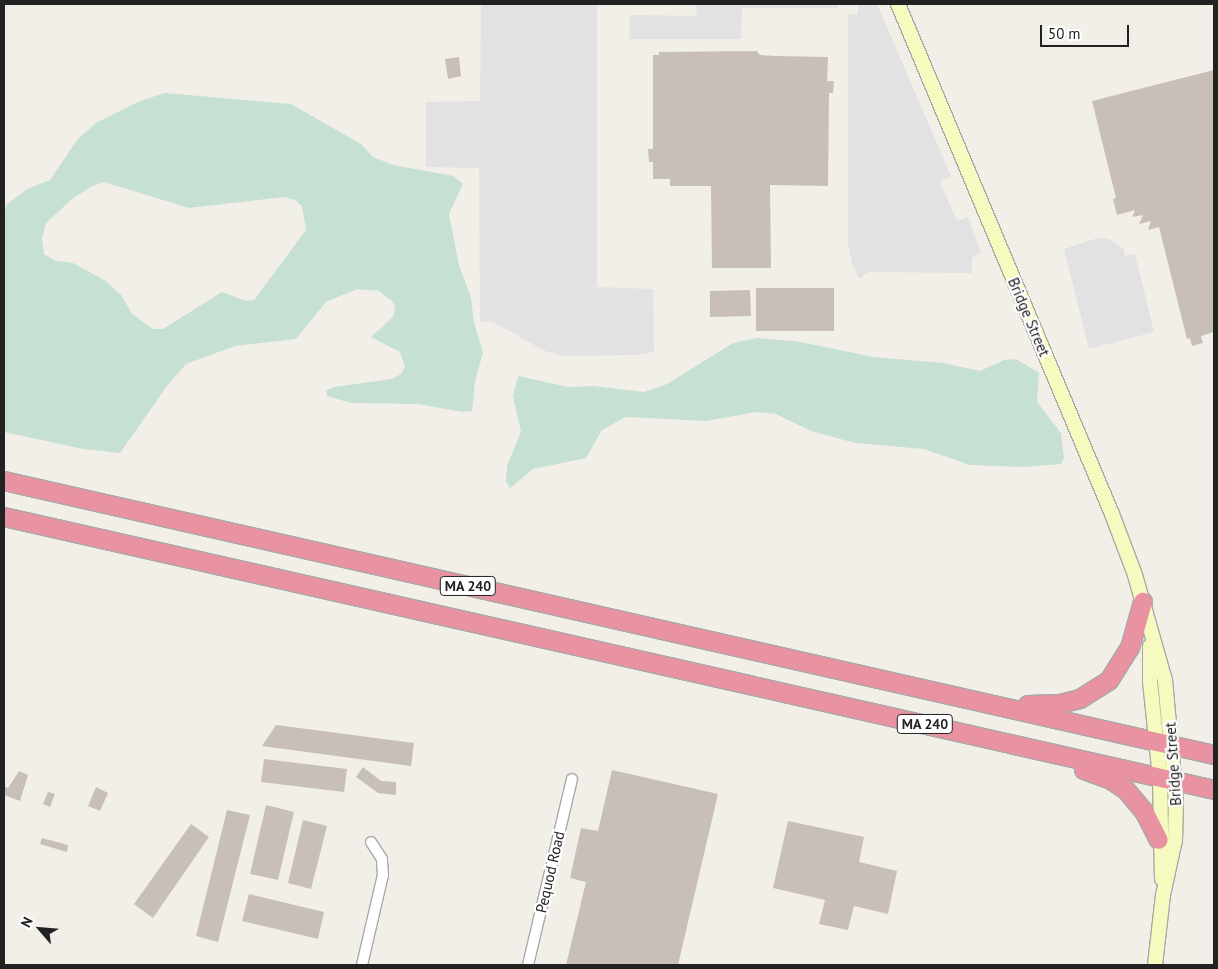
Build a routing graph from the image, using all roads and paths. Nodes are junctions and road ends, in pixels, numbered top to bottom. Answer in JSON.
{"nodes":[{"id":1,"x":898,"y":4,"type":"edge"},
{"id":2,"x":4,"y":481,"type":"edge"},
{"id":3,"x":4,"y":516,"type":"edge"},
{"id":4,"x":1143,"y":602,"type":"junction"},
{"id":5,"x":998,"y":706,"type":"junction"},
{"id":6,"x":983,"y":738,"type":"junction"},
{"id":7,"x":1165,"y":744,"type":"junction"},
{"id":8,"x":1214,"y":755,"type":"edge"},
{"id":9,"x":572,"y":779,"type":"dead end"},
{"id":10,"x":1168,"y":779,"type":"junction"},
{"id":11,"x":1214,"y":790,"type":"edge"},
{"id":12,"x":1159,"y":840,"type":"junction"},
{"id":13,"x":371,"y":842,"type":"dead end"},
{"id":14,"x":1163,"y":895,"type":"junction"},
{"id":15,"x":362,"y":965,"type":"edge"},
{"id":16,"x":528,"y":965,"type":"edge"},
{"id":17,"x":1155,"y":965,"type":"edge"}],
"edges":[{"from":1,"to":4,"type":"street","name":"Bridge Street"},
{"from":2,"to":5,"type":"highway","number":"MA 240"},
{"from":3,"to":6,"type":"highway","number":"MA 240"},
{"from":4,"to":5,"type":"highway"},
{"from":4,"to":7,"type":"street","name":"Bridge Street"},
{"from":5,"to":7,"type":"highway","number":"MA 240"},
{"from":6,"to":10,"type":"highway","number":"MA 240"},
{"from":6,"to":12,"type":"highway"},
{"from":7,"to":8,"type":"highway","number":"MA 240"},
{"from":7,"to":10,"type":"street","name":"Bridge Street"},
{"from":9,"to":16,"type":"street","name":"Pequod Road"},
{"from":10,"to":11,"type":"highway","number":"MA 240"},
{"from":10,"to":12,"type":"street","name":"Bridge Street"},
{"from":10,"to":14,"type":"street","name":"Bridge Street"},
{"from":12,"to":14,"type":"street","name":"Bridge Street"},
{"from":13,"to":15,"type":"street"},
{"from":14,"to":17,"type":"street","name":"Bridge Street"}]}
